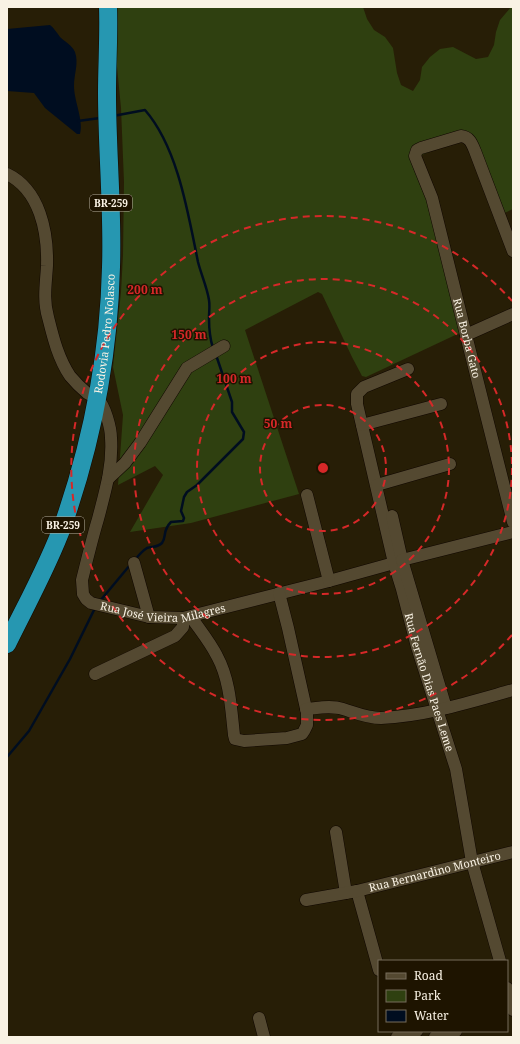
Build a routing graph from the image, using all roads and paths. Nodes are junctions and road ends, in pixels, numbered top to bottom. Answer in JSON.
{"nodes":[{"id":1,"x":108,"y":7,"type":"edge"},
{"id":2,"x":7,"y":174,"type":"edge"},
{"id":3,"x":513,"y":251,"type":"edge"},
{"id":4,"x":513,"y":314,"type":"edge"},
{"id":5,"x":466,"y":335,"type":"junction"},
{"id":6,"x":224,"y":346,"type":"dead end"},
{"id":7,"x":408,"y":369,"type":"dead end"},
{"id":8,"x":98,"y":399,"type":"junction"},
{"id":9,"x":441,"y":404,"type":"dead end"},
{"id":10,"x":362,"y":425,"type":"junction"},
{"id":11,"x":450,"y":464,"type":"dead end"},
{"id":12,"x":108,"y":479,"type":"junction"},
{"id":13,"x":380,"y":484,"type":"junction"},
{"id":14,"x":307,"y":495,"type":"dead end"},
{"id":15,"x":513,"y":522,"type":"edge"},
{"id":16,"x":513,"y":532,"type":"edge"},
{"id":17,"x":398,"y":561,"type":"junction"},
{"id":18,"x":134,"y":563,"type":"dead end"},
{"id":19,"x":329,"y":581,"type":"junction"},
{"id":20,"x":279,"y":593,"type":"junction"},
{"id":21,"x":149,"y":617,"type":"junction"},
{"id":22,"x":187,"y":618,"type":"junction"},
{"id":23,"x":7,"y":644,"type":"edge"},
{"id":24,"x":95,"y":674,"type":"dead end"},
{"id":25,"x":513,"y":690,"type":"edge"},
{"id":26,"x":306,"y":709,"type":"junction"},
{"id":27,"x":442,"y":709,"type":"junction"},
{"id":28,"x":336,"y":832,"type":"dead end"},
{"id":29,"x":513,"y":852,"type":"edge"},
{"id":30,"x":472,"y":862,"type":"junction"},
{"id":31,"x":352,"y":892,"type":"junction"},
{"id":32,"x":306,"y":900,"type":"dead end"},
{"id":33,"x":500,"y":960,"type":"edge"},
{"id":34,"x":378,"y":967,"type":"edge"},
{"id":35,"x":508,"y":992,"type":"edge"},
{"id":36,"x":513,"y":1009,"type":"edge"},
{"id":37,"x":259,"y":1018,"type":"dead end"},
{"id":38,"x":414,"y":1032,"type":"edge"},
{"id":39,"x":452,"y":1032,"type":"edge"},
{"id":40,"x":264,"y":1037,"type":"edge"},
{"id":41,"x":397,"y":1037,"type":"edge"},
{"id":42,"x":435,"y":1037,"type":"edge"}],
"edges":[{"from":1,"to":8,"type":"highway","name":"Rodovia Pedro Nolasco","number":"BR-259"},
{"from":2,"to":8,"type":"street"},
{"from":3,"to":5,"type":"street","name":"Rua Borba Gato"},
{"from":4,"to":5,"type":"street"},
{"from":5,"to":15,"type":"street","name":"Rua Borba Gato"},
{"from":6,"to":12,"type":"street"},
{"from":7,"to":10,"type":"street","name":"Rua Fernão Dias Paes Leme"},
{"from":8,"to":12,"type":"street","name":"Rua José Vieira Milagres"},
{"from":8,"to":23,"type":"highway","name":"Rodovia Pedro Nolasco","number":"BR-259"},
{"from":9,"to":10,"type":"street"},
{"from":10,"to":13,"type":"street","name":"Rua Fernão Dias Paes Leme"},
{"from":11,"to":13,"type":"street"},
{"from":12,"to":21,"type":"street","name":"Rua José Vieira Milagres"},
{"from":13,"to":17,"type":"street","name":"Rua Fernão Dias Paes Leme"},
{"from":14,"to":19,"type":"street"},
{"from":16,"to":17,"type":"street","name":"Rua José Vieira Milagres"},
{"from":17,"to":19,"type":"street","name":"Rua José Vieira Milagres"},
{"from":17,"to":27,"type":"street","name":"Rua Fernão Dias Paes Leme"},
{"from":18,"to":21,"type":"street"},
{"from":19,"to":20,"type":"street","name":"Rua José Vieira Milagres"},
{"from":20,"to":22,"type":"street","name":"Rua José Vieira Milagres"},
{"from":20,"to":26,"type":"street"},
{"from":21,"to":22,"type":"street","name":"Rua José Vieira Milagres"},
{"from":22,"to":24,"type":"street"},
{"from":22,"to":26,"type":"street"},
{"from":25,"to":27,"type":"street"},
{"from":26,"to":27,"type":"street"},
{"from":27,"to":30,"type":"street","name":"Rua Fernão Dias Paes Leme"},
{"from":28,"to":31,"type":"street"},
{"from":29,"to":30,"type":"street","name":"Rua Bernardino Monteiro"},
{"from":30,"to":31,"type":"street","name":"Rua Bernardino Monteiro"},
{"from":30,"to":33,"type":"street","name":"Rua Fernão Dias Paes Leme"},
{"from":31,"to":32,"type":"street","name":"Rua Bernardino Monteiro"},
{"from":31,"to":34,"type":"street"},
{"from":35,"to":36,"type":"street"},
{"from":37,"to":40,"type":"street"},
{"from":38,"to":41,"type":"street"},
{"from":39,"to":42,"type":"street"}]}
